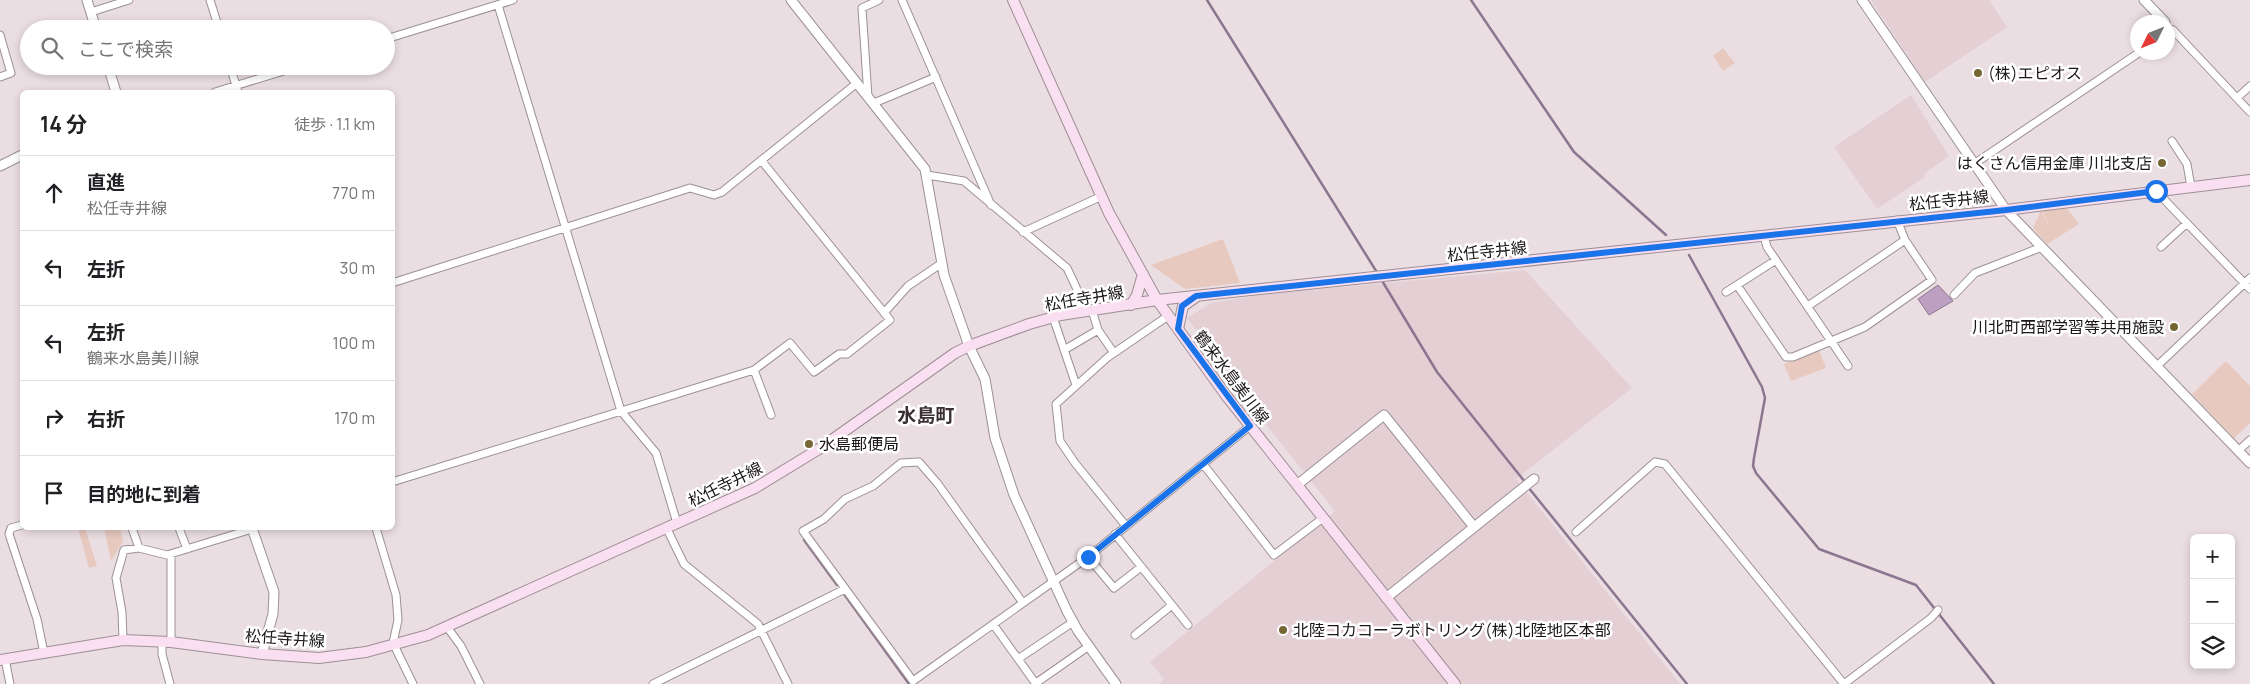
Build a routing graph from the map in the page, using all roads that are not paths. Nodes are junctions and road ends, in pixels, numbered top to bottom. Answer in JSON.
{"nodes":[{"id":1,"x":87,"y":0,"type":"edge"},
{"id":2,"x":129,"y":0,"type":"edge"},
{"id":3,"x":210,"y":0,"type":"edge"},
{"id":4,"x":513,"y":0,"type":"edge"},
{"id":5,"x":791,"y":0,"type":"edge"},
{"id":6,"x":878,"y":0,"type":"edge"},
{"id":7,"x":902,"y":0,"type":"edge"},
{"id":8,"x":1013,"y":0,"type":"edge"},
{"id":9,"x":1862,"y":0,"type":"edge"},
{"id":10,"x":2144,"y":0,"type":"edge"},
{"id":11,"x":498,"y":5,"type":"junction"},
{"id":12,"x":91,"y":12,"type":"junction"},
{"id":13,"x":2157,"y":15,"type":"edge"},
{"id":14,"x":93,"y":20,"type":"edge"},
{"id":15,"x":216,"y":20,"type":"edge"},
{"id":16,"x":2175,"y":35,"type":"edge"},
{"id":17,"x":0,"y":36,"type":"edge"},
{"id":18,"x":395,"y":36,"type":"edge"},
{"id":19,"x":2130,"y":59,"type":"edge"},
{"id":20,"x":111,"y":75,"type":"edge"},
{"id":21,"x":233,"y":75,"type":"edge"},
{"id":22,"x":275,"y":75,"type":"edge"},
{"id":23,"x":0,"y":77,"type":"edge"},
{"id":24,"x":936,"y":78,"type":"junction"},
{"id":25,"x":857,"y":83,"type":"junction"},
{"id":26,"x":2250,"y":86,"type":"edge"},
{"id":27,"x":237,"y":89,"type":"edge"},
{"id":28,"x":115,"y":90,"type":"edge"},
{"id":29,"x":2237,"y":98,"type":"junction"},
{"id":30,"x":871,"y":100,"type":"junction"},
{"id":31,"x":2250,"y":112,"type":"edge"},
{"id":32,"x":2172,"y":141,"type":"dead end"},
{"id":33,"x":20,"y":156,"type":"edge"},
{"id":34,"x":761,"y":160,"type":"junction"},
{"id":35,"x":1974,"y":164,"type":"junction"},
{"id":36,"x":0,"y":166,"type":"edge"},
{"id":37,"x":926,"y":175,"type":"junction"},
{"id":38,"x":2250,"y":180,"type":"edge"},
{"id":39,"x":2191,"y":187,"type":"junction"},
{"id":40,"x":2156,"y":191,"type":"junction"},
{"id":41,"x":1102,"y":196,"type":"junction"},
{"id":42,"x":991,"y":204,"type":"junction"},
{"id":43,"x":2006,"y":210,"type":"junction"},
{"id":44,"x":1897,"y":220,"type":"junction"},
{"id":45,"x":2187,"y":223,"type":"junction"},
{"id":46,"x":565,"y":228,"type":"junction"},
{"id":47,"x":1023,"y":232,"type":"junction"},
{"id":48,"x":1764,"y":236,"type":"junction"},
{"id":49,"x":1905,"y":240,"type":"junction"},
{"id":50,"x":2042,"y":246,"type":"junction"},
{"id":51,"x":2161,"y":247,"type":"dead end"},
{"id":52,"x":1776,"y":260,"type":"junction"},
{"id":53,"x":942,"y":263,"type":"junction"},
{"id":54,"x":1143,"y":274,"type":"junction"},
{"id":55,"x":395,"y":282,"type":"edge"},
{"id":56,"x":2248,"y":284,"type":"edge"},
{"id":57,"x":1737,"y":285,"type":"junction"},
{"id":58,"x":1726,"y":292,"type":"dead end"},
{"id":59,"x":1954,"y":295,"type":"dead end"},
{"id":60,"x":1196,"y":296,"type":"junction"},
{"id":61,"x":1157,"y":300,"type":"junction"},
{"id":62,"x":1131,"y":305,"type":"junction"},
{"id":63,"x":1808,"y":306,"type":"junction"},
{"id":64,"x":1088,"y":311,"type":"junction"},
{"id":65,"x":884,"y":313,"type":"junction"},
{"id":66,"x":1168,"y":316,"type":"junction"},
{"id":67,"x":1053,"y":317,"type":"junction"},
{"id":68,"x":1178,"y":329,"type":"junction"},
{"id":69,"x":1098,"y":330,"type":"junction"},
{"id":70,"x":1832,"y":341,"type":"junction"},
{"id":71,"x":969,"y":346,"type":"junction"},
{"id":72,"x":1064,"y":350,"type":"junction"},
{"id":73,"x":1114,"y":353,"type":"junction"},
{"id":74,"x":1848,"y":366,"type":"dead end"},
{"id":75,"x":2157,"y":366,"type":"junction"},
{"id":76,"x":754,"y":370,"type":"junction"},
{"id":77,"x":1076,"y":385,"type":"junction"},
{"id":78,"x":621,"y":411,"type":"junction"},
{"id":79,"x":771,"y":415,"type":"dead end"},
{"id":80,"x":1250,"y":426,"type":"junction"},
{"id":81,"x":2250,"y":440,"type":"edge"},
{"id":82,"x":2238,"y":451,"type":"junction"},
{"id":83,"x":2250,"y":463,"type":"edge"},
{"id":84,"x":1202,"y":464,"type":"junction"},
{"id":85,"x":395,"y":481,"type":"edge"},
{"id":86,"x":1529,"y":482,"type":"dead end"},
{"id":87,"x":1297,"y":485,"type":"junction"},
{"id":88,"x":1323,"y":518,"type":"junction"},
{"id":89,"x":678,"y":523,"type":"junction"},
{"id":90,"x":20,"y":526,"type":"edge"},
{"id":91,"x":1126,"y":526,"type":"junction"},
{"id":92,"x":1474,"y":526,"type":"junction"},
{"id":93,"x":666,"y":527,"type":"junction"},
{"id":94,"x":133,"y":530,"type":"edge"},
{"id":95,"x":180,"y":530,"type":"edge"},
{"id":96,"x":246,"y":530,"type":"edge"},
{"id":97,"x":253,"y":530,"type":"edge"},
{"id":98,"x":377,"y":530,"type":"edge"},
{"id":99,"x":1576,"y":532,"type":"dead end"},
{"id":100,"x":1115,"y":534,"type":"junction"},
{"id":101,"x":139,"y":548,"type":"junction"},
{"id":102,"x":187,"y":549,"type":"junction"},
{"id":103,"x":171,"y":554,"type":"junction"},
{"id":104,"x":1088,"y":557,"type":"junction"},
{"id":105,"x":1141,"y":567,"type":"junction"},
{"id":106,"x":1053,"y":582,"type":"junction"},
{"id":107,"x":845,"y":588,"type":"junction"},
{"id":108,"x":1386,"y":598,"type":"junction"},
{"id":109,"x":1023,"y":603,"type":"junction"},
{"id":110,"x":1172,"y":605,"type":"junction"},
{"id":111,"x":1936,"y":612,"type":"dead end"},
{"id":112,"x":1073,"y":622,"type":"junction"},
{"id":113,"x":993,"y":624,"type":"junction"},
{"id":114,"x":1188,"y":625,"type":"dead end"},
{"id":115,"x":446,"y":627,"type":"junction"},
{"id":116,"x":762,"y":630,"type":"junction"},
{"id":117,"x":1135,"y":635,"type":"dead end"},
{"id":118,"x":123,"y":640,"type":"junction"},
{"id":119,"x":167,"y":641,"type":"junction"},
{"id":120,"x":394,"y":643,"type":"junction"},
{"id":121,"x":1089,"y":646,"type":"junction"},
{"id":122,"x":44,"y":653,"type":"junction"},
{"id":123,"x":262,"y":654,"type":"junction"},
{"id":124,"x":1018,"y":659,"type":"junction"},
{"id":125,"x":3,"y":660,"type":"edge"},
{"id":126,"x":10,"y":684,"type":"edge"},
{"id":127,"x":170,"y":684,"type":"edge"},
{"id":128,"x":414,"y":684,"type":"edge"},
{"id":129,"x":480,"y":684,"type":"edge"},
{"id":130,"x":653,"y":684,"type":"edge"},
{"id":131,"x":788,"y":684,"type":"edge"},
{"id":132,"x":1036,"y":684,"type":"edge"},
{"id":133,"x":1116,"y":684,"type":"edge"},
{"id":134,"x":1455,"y":684,"type":"edge"}],
"edges":[{"from":1,"to":12,"type":"street"},
{"from":2,"to":12,"type":"street"},
{"from":3,"to":15,"type":"street"},
{"from":4,"to":11,"type":"street"},
{"from":5,"to":25,"type":"street"},
{"from":6,"to":30,"type":"street"},
{"from":7,"to":24,"type":"street"},
{"from":8,"to":41,"type":"main road","name":"鶴来水島美川線"},
{"from":9,"to":35,"type":"street"},
{"from":10,"to":13,"type":"street"},
{"from":11,"to":18,"type":"street"},
{"from":11,"to":46,"type":"street"},
{"from":12,"to":14,"type":"street"},
{"from":16,"to":29,"type":"street"},
{"from":17,"to":23,"type":"street"},
{"from":19,"to":35,"type":"street"},
{"from":20,"to":28,"type":"street"},
{"from":21,"to":27,"type":"street"},
{"from":22,"to":27,"type":"street"},
{"from":24,"to":30,"type":"street"},
{"from":24,"to":42,"type":"street"},
{"from":25,"to":30,"type":"street"},
{"from":25,"to":34,"type":"street"},
{"from":26,"to":29,"type":"street"},
{"from":29,"to":31,"type":"street"},
{"from":30,"to":37,"type":"street"},
{"from":32,"to":39,"type":"street"},
{"from":33,"to":36,"type":"street"},
{"from":34,"to":46,"type":"street"},
{"from":34,"to":65,"type":"street"},
{"from":35,"to":43,"type":"street"},
{"from":37,"to":42,"type":"street"},
{"from":37,"to":53,"type":"street"},
{"from":38,"to":39,"type":"main road","name":"松任寺井線"},
{"from":39,"to":40,"type":"main road","name":"松任寺井線"},
{"from":40,"to":43,"type":"main road","name":"松任寺井線"},
{"from":40,"to":45,"type":"street"},
{"from":41,"to":47,"type":"street"},
{"from":41,"to":54,"type":"main road","name":"鶴来水島美川線"},
{"from":42,"to":47,"type":"street"},
{"from":43,"to":44,"type":"main road","name":"松任寺井線"},
{"from":43,"to":50,"type":"street"},
{"from":44,"to":48,"type":"main road","name":"松任寺井線"},
{"from":44,"to":49,"type":"street"},
{"from":45,"to":51,"type":"street"},
{"from":45,"to":56,"type":"street"},
{"from":46,"to":55,"type":"street"},
{"from":46,"to":78,"type":"street"},
{"from":47,"to":64,"type":"street"},
{"from":48,"to":52,"type":"street"},
{"from":48,"to":60,"type":"main road","name":"松任寺井線"},
{"from":49,"to":63,"type":"street"},
{"from":49,"to":70,"type":"street"},
{"from":50,"to":59,"type":"street"},
{"from":50,"to":75,"type":"street"},
{"from":52,"to":57,"type":"street"},
{"from":52,"to":63,"type":"street"},
{"from":53,"to":65,"type":"street"},
{"from":53,"to":71,"type":"street"},
{"from":54,"to":61,"type":"main road","name":"鶴来水島美川線"},
{"from":54,"to":62,"type":"main road"},
{"from":56,"to":75,"type":"street"},
{"from":57,"to":58,"type":"street"},
{"from":57,"to":70,"type":"street"},
{"from":60,"to":61,"type":"main road","name":"松任寺井線"},
{"from":60,"to":68,"type":"main road"},
{"from":61,"to":62,"type":"main road","name":"松任寺井線"},
{"from":61,"to":66,"type":"main road","name":"鶴来水島美川線"},
{"from":62,"to":64,"type":"main road","name":"松任寺井線"},
{"from":63,"to":70,"type":"street"},
{"from":64,"to":67,"type":"main road","name":"松任寺井線"},
{"from":64,"to":69,"type":"street"},
{"from":65,"to":76,"type":"street"},
{"from":66,"to":68,"type":"main road","name":"鶴来水島美川線"},
{"from":66,"to":73,"type":"street"},
{"from":67,"to":71,"type":"main road","name":"松任寺井線"},
{"from":67,"to":72,"type":"street"},
{"from":68,"to":80,"type":"main road","name":"鶴来水島美川線"},
{"from":69,"to":72,"type":"street"},
{"from":69,"to":73,"type":"street"},
{"from":70,"to":74,"type":"street"},
{"from":71,"to":89,"type":"main road","name":"松任寺井線"},
{"from":71,"to":106,"type":"street"},
{"from":72,"to":77,"type":"street"},
{"from":73,"to":77,"type":"street"},
{"from":75,"to":82,"type":"street"},
{"from":76,"to":78,"type":"street"},
{"from":76,"to":79,"type":"street"},
{"from":77,"to":91,"type":"street"},
{"from":78,"to":85,"type":"street"},
{"from":78,"to":89,"type":"street"},
{"from":80,"to":84,"type":"street"},
{"from":80,"to":87,"type":"main road","name":"鶴来水島美川線"},
{"from":81,"to":82,"type":"street"},
{"from":82,"to":83,"type":"street"},
{"from":84,"to":88,"type":"street"},
{"from":84,"to":91,"type":"street"},
{"from":86,"to":92,"type":"street"},
{"from":87,"to":88,"type":"main road","name":"鶴来水島美川線"},
{"from":87,"to":92,"type":"street"},
{"from":88,"to":108,"type":"main road","name":"鶴来水島美川線"},
{"from":89,"to":93,"type":"main road","name":"松任寺井線"},
{"from":90,"to":122,"type":"street"},
{"from":91,"to":100,"type":"street"},
{"from":92,"to":108,"type":"street"},
{"from":93,"to":115,"type":"main road","name":"松任寺井線"},
{"from":93,"to":116,"type":"street"},
{"from":94,"to":101,"type":"street"},
{"from":95,"to":102,"type":"street"},
{"from":96,"to":102,"type":"street"},
{"from":97,"to":123,"type":"street"},
{"from":98,"to":120,"type":"street"},
{"from":99,"to":111,"type":"street"},
{"from":100,"to":104,"type":"street"},
{"from":100,"to":105,"type":"street"},
{"from":101,"to":103,"type":"street"},
{"from":101,"to":118,"type":"street"},
{"from":102,"to":103,"type":"street"},
{"from":103,"to":119,"type":"street"},
{"from":104,"to":105,"type":"street"},
{"from":104,"to":106,"type":"street"},
{"from":105,"to":110,"type":"street"},
{"from":106,"to":109,"type":"street"},
{"from":106,"to":112,"type":"street"},
{"from":107,"to":109,"type":"street"},
{"from":107,"to":113,"type":"street"},
{"from":107,"to":116,"type":"street"},
{"from":108,"to":134,"type":"main road","name":"鶴来水島美川線"},
{"from":109,"to":113,"type":"street"},
{"from":110,"to":114,"type":"street"},
{"from":110,"to":117,"type":"street"},
{"from":112,"to":121,"type":"street"},
{"from":112,"to":124,"type":"street"},
{"from":113,"to":124,"type":"street"},
{"from":115,"to":120,"type":"main road","name":"松任寺井線"},
{"from":115,"to":129,"type":"street"},
{"from":116,"to":130,"type":"street"},
{"from":116,"to":131,"type":"street"},
{"from":118,"to":119,"type":"main road","name":"松任寺井線"},
{"from":118,"to":122,"type":"main road","name":"松任寺井線"},
{"from":119,"to":123,"type":"main road","name":"松任寺井線"},
{"from":119,"to":127,"type":"street"},
{"from":120,"to":123,"type":"main road","name":"松任寺井線"},
{"from":120,"to":128,"type":"street"},
{"from":121,"to":132,"type":"street"},
{"from":121,"to":133,"type":"street"},
{"from":122,"to":125,"type":"main road","name":"松任寺井線"},
{"from":124,"to":132,"type":"street"},
{"from":125,"to":126,"type":"street"}]}
